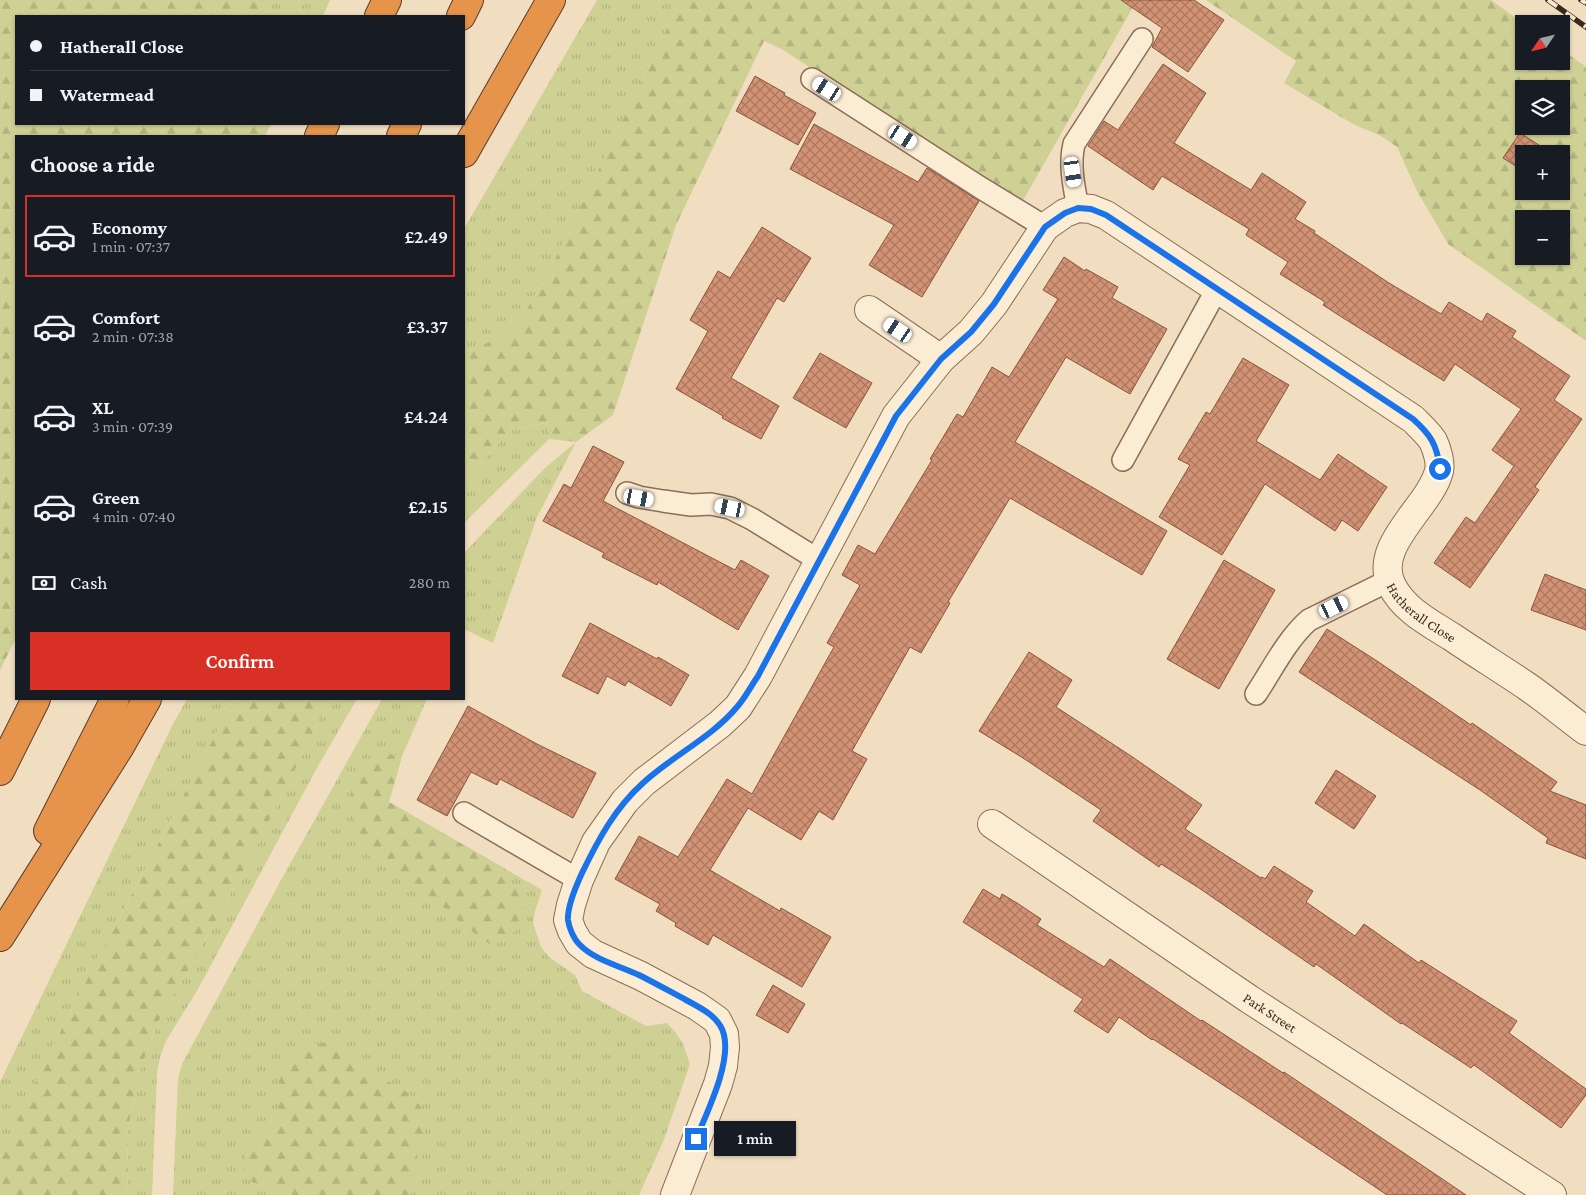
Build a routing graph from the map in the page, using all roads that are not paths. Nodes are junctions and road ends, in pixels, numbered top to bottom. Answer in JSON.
{"nodes":[{"id":1,"x":379,"y":0,"type":"edge"},
{"id":2,"x":387,"y":0,"type":"edge"},
{"id":3,"x":469,"y":0,"type":"edge"},
{"id":4,"x":551,"y":0,"type":"edge"},
{"id":5,"x":372,"y":15,"type":"edge"},
{"id":6,"x":380,"y":15,"type":"edge"},
{"id":7,"x":462,"y":15,"type":"edge"},
{"id":8,"x":1142,"y":39,"type":"dead end"},
{"id":9,"x":812,"y":79,"type":"dead end"},
{"id":10,"x":465,"y":151,"type":"edge"},
{"id":11,"x":1060,"y":218,"type":"junction"},
{"id":12,"x":1216,"y":289,"type":"junction"},
{"id":13,"x":870,"y":310,"type":"dead end"},
{"id":14,"x":941,"y":359,"type":"junction"},
{"id":15,"x":1123,"y":460,"type":"dead end"},
{"id":16,"x":627,"y":493,"type":"dead end"},
{"id":17,"x":820,"y":561,"type":"junction"},
{"id":18,"x":1390,"y":580,"type":"junction"},
{"id":19,"x":1256,"y":694,"type":"dead end"},
{"id":20,"x":36,"y":700,"type":"edge"},
{"id":21,"x":114,"y":700,"type":"edge"},
{"id":22,"x":145,"y":700,"type":"edge"},
{"id":23,"x":1586,"y":731,"type":"edge"},
{"id":24,"x":0,"y":771,"type":"edge"},
{"id":25,"x":464,"y":813,"type":"dead end"},
{"id":26,"x":992,"y":824,"type":"dead end"},
{"id":27,"x":579,"y":880,"type":"junction"},
{"id":28,"x":0,"y":925,"type":"edge"},
{"id":29,"x":0,"y":936,"type":"edge"},
{"id":30,"x":675,"y":1195,"type":"edge"},
{"id":31,"x":1552,"y":1195,"type":"edge"}],
"edges":[{"from":1,"to":5,"type":"highway"},
{"from":2,"to":6,"type":"highway"},
{"from":3,"to":7,"type":"highway"},
{"from":4,"to":10,"type":"highway"},
{"from":8,"to":11,"type":"lane"},
{"from":9,"to":11,"type":"lane"},
{"from":11,"to":12,"type":"street","name":"Hatherall Close"},
{"from":11,"to":14,"type":"street"},
{"from":12,"to":15,"type":"lane"},
{"from":12,"to":18,"type":"street","name":"Hatherall Close"},
{"from":13,"to":14,"type":"street"},
{"from":14,"to":17,"type":"street"},
{"from":16,"to":17,"type":"lane"},
{"from":17,"to":27,"type":"street"},
{"from":18,"to":19,"type":"lane"},
{"from":18,"to":23,"type":"street","name":"Hatherall Close"},
{"from":20,"to":24,"type":"highway"},
{"from":21,"to":28,"type":"highway"},
{"from":22,"to":29,"type":"highway"},
{"from":25,"to":27,"type":"lane"},
{"from":26,"to":31,"type":"street","name":"Park Street"},
{"from":27,"to":30,"type":"street"}]}
